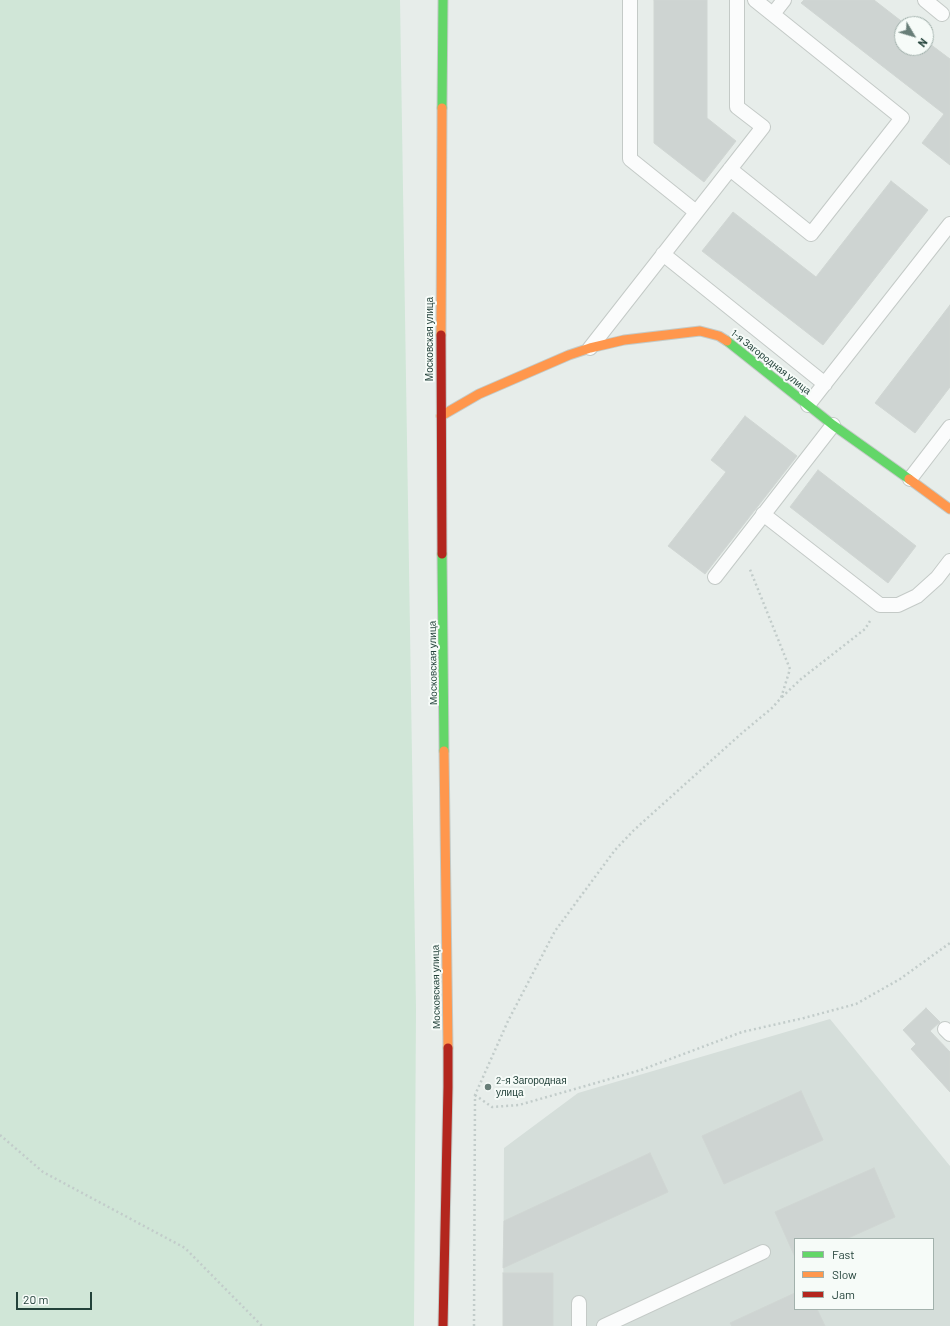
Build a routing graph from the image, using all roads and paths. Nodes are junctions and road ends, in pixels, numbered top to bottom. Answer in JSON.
{"nodes":[{"id":1,"x":443,"y":0,"type":"edge"},
{"id":2,"x":630,"y":0,"type":"edge"},
{"id":3,"x":737,"y":0,"type":"edge"},
{"id":4,"x":755,"y":0,"type":"edge"},
{"id":5,"x":784,"y":0,"type":"edge"},
{"id":6,"x":925,"y":0,"type":"edge"},
{"id":7,"x":773,"y":14,"type":"junction"},
{"id":8,"x":942,"y":14,"type":"dead end"},
{"id":9,"x":730,"y":169,"type":"junction"},
{"id":10,"x":696,"y":212,"type":"junction"},
{"id":11,"x":950,"y":224,"type":"edge"},
{"id":12,"x":664,"y":254,"type":"junction"},
{"id":13,"x":590,"y":348,"type":"junction"},
{"id":14,"x":825,"y":384,"type":"junction"},
{"id":15,"x":808,"y":405,"type":"junction"},
{"id":16,"x":441,"y":416,"type":"junction"},
{"id":17,"x":833,"y":425,"type":"junction"},
{"id":18,"x":950,"y":427,"type":"edge"},
{"id":19,"x":910,"y":479,"type":"junction"},
{"id":20,"x":950,"y":509,"type":"edge"},
{"id":21,"x":763,"y":514,"type":"junction"},
{"id":22,"x":740,"y":544,"type":"junction"},
{"id":23,"x":950,"y":561,"type":"edge"},
{"id":24,"x":715,"y":577,"type":"dead end"},
{"id":25,"x":880,"y":605,"type":"junction"},
{"id":26,"x":781,"y":698,"type":"junction"},
{"id":27,"x":950,"y":942,"type":"edge"},
{"id":28,"x":475,"y":1095,"type":"junction"},
{"id":29,"x":0,"y":1135,"type":"edge"},
{"id":30,"x":763,"y":1252,"type":"dead end"},
{"id":31,"x":580,"y":1303,"type":"dead end"},
{"id":32,"x":262,"y":1326,"type":"edge"},
{"id":33,"x":443,"y":1326,"type":"edge"},
{"id":34,"x":474,"y":1326,"type":"edge"},
{"id":35,"x":579,"y":1326,"type":"edge"},
{"id":36,"x":604,"y":1326,"type":"edge"}],
"edges":[{"from":1,"to":16,"type":"main road","name":"Московская улица"},
{"from":2,"to":10,"type":"lane"},
{"from":3,"to":9,"type":"lane"},
{"from":4,"to":7,"type":"lane"},
{"from":5,"to":7,"type":"lane"},
{"from":6,"to":8,"type":"lane"},
{"from":7,"to":9,"type":"lane"},
{"from":9,"to":10,"type":"lane"},
{"from":10,"to":12,"type":"lane"},
{"from":11,"to":14,"type":"lane"},
{"from":12,"to":13,"type":"lane"},
{"from":12,"to":14,"type":"lane"},
{"from":13,"to":15,"type":"main road","name":"1-я Загородная улица"},
{"from":13,"to":16,"type":"main road","name":"1-я Загородная улица"},
{"from":14,"to":15,"type":"lane"},
{"from":15,"to":17,"type":"main road","name":"1-я Загородная улица"},
{"from":16,"to":33,"type":"main road","name":"Московская улица"},
{"from":17,"to":19,"type":"main road","name":"1-я Загородная улица"},
{"from":17,"to":21,"type":"lane"},
{"from":18,"to":19,"type":"lane"},
{"from":19,"to":20,"type":"main road","name":"1-я Загородная улица"},
{"from":21,"to":22,"type":"lane"},
{"from":21,"to":25,"type":"lane"},
{"from":22,"to":24,"type":"lane"},
{"from":22,"to":26,"type":"path"},
{"from":23,"to":25,"type":"lane"},
{"from":25,"to":26,"type":"path"},
{"from":26,"to":28,"type":"path"},
{"from":27,"to":28,"type":"path"},
{"from":28,"to":34,"type":"path"},
{"from":29,"to":32,"type":"path"},
{"from":30,"to":36,"type":"lane"},
{"from":31,"to":35,"type":"lane"}]}
